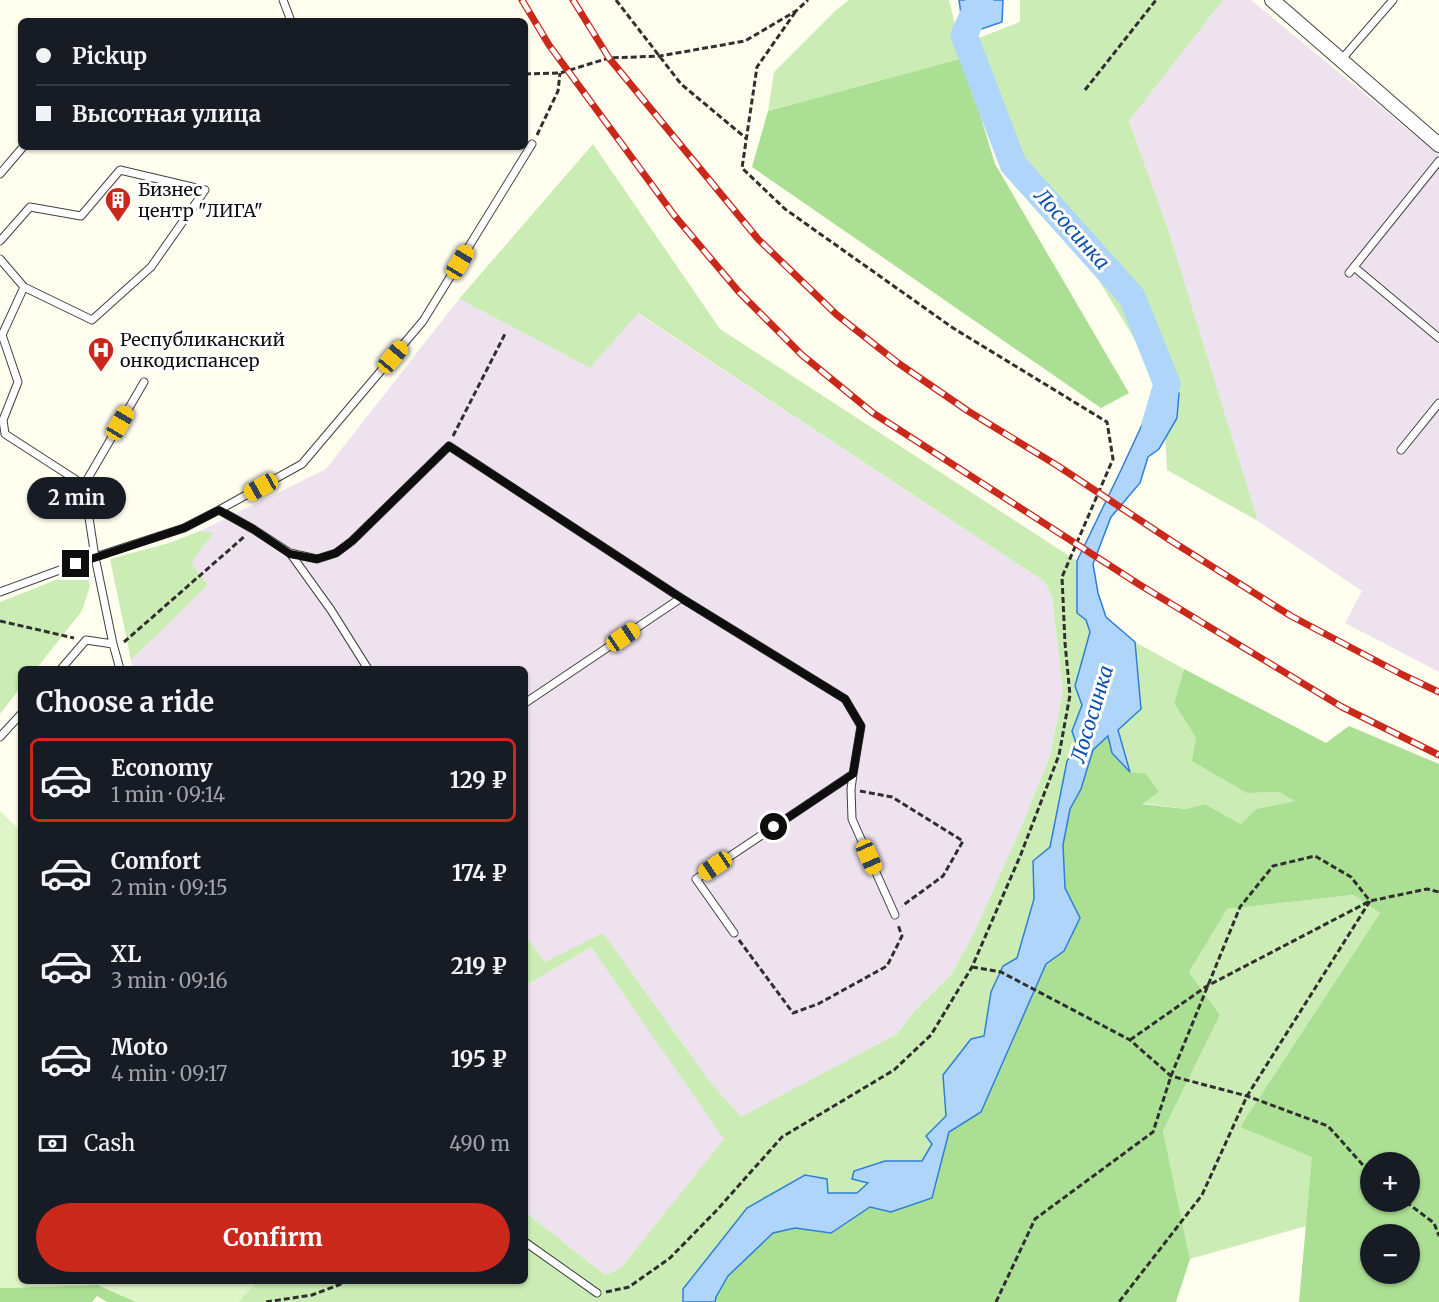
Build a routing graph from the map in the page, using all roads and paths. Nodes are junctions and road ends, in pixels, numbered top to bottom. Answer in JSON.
{"nodes":[{"id":1,"x":283,"y":0,"type":"edge"},
{"id":2,"x":616,"y":0,"type":"edge"},
{"id":3,"x":808,"y":0,"type":"edge"},
{"id":4,"x":1156,"y":0,"type":"edge"},
{"id":5,"x":1272,"y":0,"type":"edge"},
{"id":6,"x":1393,"y":0,"type":"edge"},
{"id":7,"x":796,"y":11,"type":"junction"},
{"id":8,"x":290,"y":18,"type":"edge"},
{"id":9,"x":660,"y":56,"type":"junction"},
{"id":10,"x":1341,"y":60,"type":"junction"},
{"id":11,"x":560,"y":73,"type":"junction"},
{"id":12,"x":528,"y":74,"type":"edge"},
{"id":13,"x":1085,"y":90,"type":"dead end"},
{"id":14,"x":747,"y":139,"type":"junction"},
{"id":15,"x":532,"y":144,"type":"joint"},
{"id":16,"x":1439,"y":145,"type":"edge"},
{"id":17,"x":20,"y":150,"type":"edge"},
{"id":18,"x":1439,"y":161,"type":"edge"},
{"id":19,"x":0,"y":174,"type":"edge"},
{"id":20,"x":0,"y":241,"type":"edge"},
{"id":21,"x":0,"y":259,"type":"edge"},
{"id":22,"x":24,"y":287,"type":"junction"},
{"id":23,"x":506,"y":332,"type":"dead end"},
{"id":24,"x":1439,"y":338,"type":"edge"},
{"id":25,"x":144,"y":382,"type":"dead end"},
{"id":26,"x":1439,"y":403,"type":"edge"},
{"id":27,"x":449,"y":446,"type":"junction"},
{"id":28,"x":1401,"y":450,"type":"dead end"},
{"id":29,"x":84,"y":485,"type":"junction"},
{"id":30,"x":219,"y":510,"type":"junction"},
{"id":31,"x":253,"y":529,"type":"junction"},
{"id":32,"x":290,"y":554,"type":"junction"},
{"id":33,"x":95,"y":557,"type":"junction"},
{"id":34,"x":0,"y":592,"type":"edge"},
{"id":35,"x":681,"y":598,"type":"junction"},
{"id":36,"x":0,"y":621,"type":"edge"},
{"id":37,"x":86,"y":640,"type":"junction"},
{"id":38,"x":113,"y":644,"type":"junction"},
{"id":39,"x":64,"y":666,"type":"edge"},
{"id":40,"x":119,"y":666,"type":"edge"},
{"id":41,"x":366,"y":666,"type":"edge"},
{"id":42,"x":528,"y":701,"type":"edge"},
{"id":43,"x":18,"y":717,"type":"edge"},
{"id":44,"x":0,"y":737,"type":"edge"},
{"id":45,"x":853,"y":774,"type":"junction"},
{"id":46,"x":851,"y":789,"type":"junction"},
{"id":47,"x":1439,"y":892,"type":"edge"},
{"id":48,"x":1370,"y":901,"type":"junction"},
{"id":49,"x":895,"y":915,"type":"junction"},
{"id":50,"x":735,"y":933,"type":"joint"},
{"id":51,"x":972,"y":968,"type":"junction"},
{"id":52,"x":1207,"y":986,"type":"junction"},
{"id":53,"x":1130,"y":1040,"type":"junction"},
{"id":54,"x":1171,"y":1076,"type":"junction"},
{"id":55,"x":1247,"y":1096,"type":"junction"},
{"id":56,"x":1360,"y":1162,"type":"edge"},
{"id":57,"x":1419,"y":1212,"type":"edge"},
{"id":58,"x":1439,"y":1236,"type":"edge"},
{"id":59,"x":528,"y":1244,"type":"edge"},
{"id":60,"x":340,"y":1284,"type":"edge"},
{"id":61,"x":597,"y":1293,"type":"joint"},
{"id":62,"x":266,"y":1302,"type":"edge"},
{"id":63,"x":996,"y":1302,"type":"edge"},
{"id":64,"x":1119,"y":1302,"type":"edge"}],
"edges":[{"from":1,"to":8,"type":"lane"},
{"from":2,"to":9,"type":"path"},
{"from":3,"to":7,"type":"path"},
{"from":4,"to":13,"type":"path"},
{"from":5,"to":10,"type":"street"},
{"from":6,"to":10,"type":"lane"},
{"from":7,"to":9,"type":"path"},
{"from":7,"to":14,"type":"path"},
{"from":9,"to":11,"type":"path"},
{"from":9,"to":14,"type":"path"},
{"from":10,"to":16,"type":"street"},
{"from":11,"to":12,"type":"path"},
{"from":11,"to":15,"type":"path"},
{"from":14,"to":51,"type":"path"},
{"from":15,"to":30,"type":"lane"},
{"from":17,"to":19,"type":"lane"},
{"from":18,"to":24,"type":"lane"},
{"from":20,"to":22,"type":"lane"},
{"from":21,"to":22,"type":"lane"},
{"from":22,"to":29,"type":"lane"},
{"from":23,"to":27,"type":"path"},
{"from":25,"to":29,"type":"lane"},
{"from":26,"to":28,"type":"lane"},
{"from":27,"to":32,"type":"lane"},
{"from":27,"to":35,"type":"lane"},
{"from":29,"to":33,"type":"lane"},
{"from":30,"to":31,"type":"lane"},
{"from":30,"to":33,"type":"lane"},
{"from":31,"to":32,"type":"lane"},
{"from":31,"to":38,"type":"path"},
{"from":32,"to":41,"type":"lane"},
{"from":33,"to":34,"type":"lane"},
{"from":33,"to":38,"type":"lane"},
{"from":35,"to":42,"type":"lane"},
{"from":35,"to":45,"type":"lane"},
{"from":36,"to":37,"type":"path"},
{"from":37,"to":38,"type":"lane"},
{"from":37,"to":39,"type":"lane"},
{"from":38,"to":40,"type":"lane"},
{"from":43,"to":44,"type":"lane"},
{"from":45,"to":46,"type":"lane"},
{"from":45,"to":50,"type":"lane"},
{"from":46,"to":49,"type":"lane"},
{"from":46,"to":49,"type":"path"},
{"from":47,"to":48,"type":"path"},
{"from":48,"to":52,"type":"path"},
{"from":48,"to":52,"type":"path"},
{"from":48,"to":55,"type":"path"},
{"from":49,"to":50,"type":"path"},
{"from":51,"to":53,"type":"path"},
{"from":51,"to":61,"type":"path"},
{"from":52,"to":53,"type":"path"},
{"from":52,"to":54,"type":"path"},
{"from":53,"to":54,"type":"path"},
{"from":54,"to":55,"type":"path"},
{"from":54,"to":63,"type":"path"},
{"from":55,"to":56,"type":"path"},
{"from":55,"to":64,"type":"path"},
{"from":57,"to":58,"type":"path"},
{"from":59,"to":61,"type":"lane"},
{"from":60,"to":62,"type":"path"}]}
